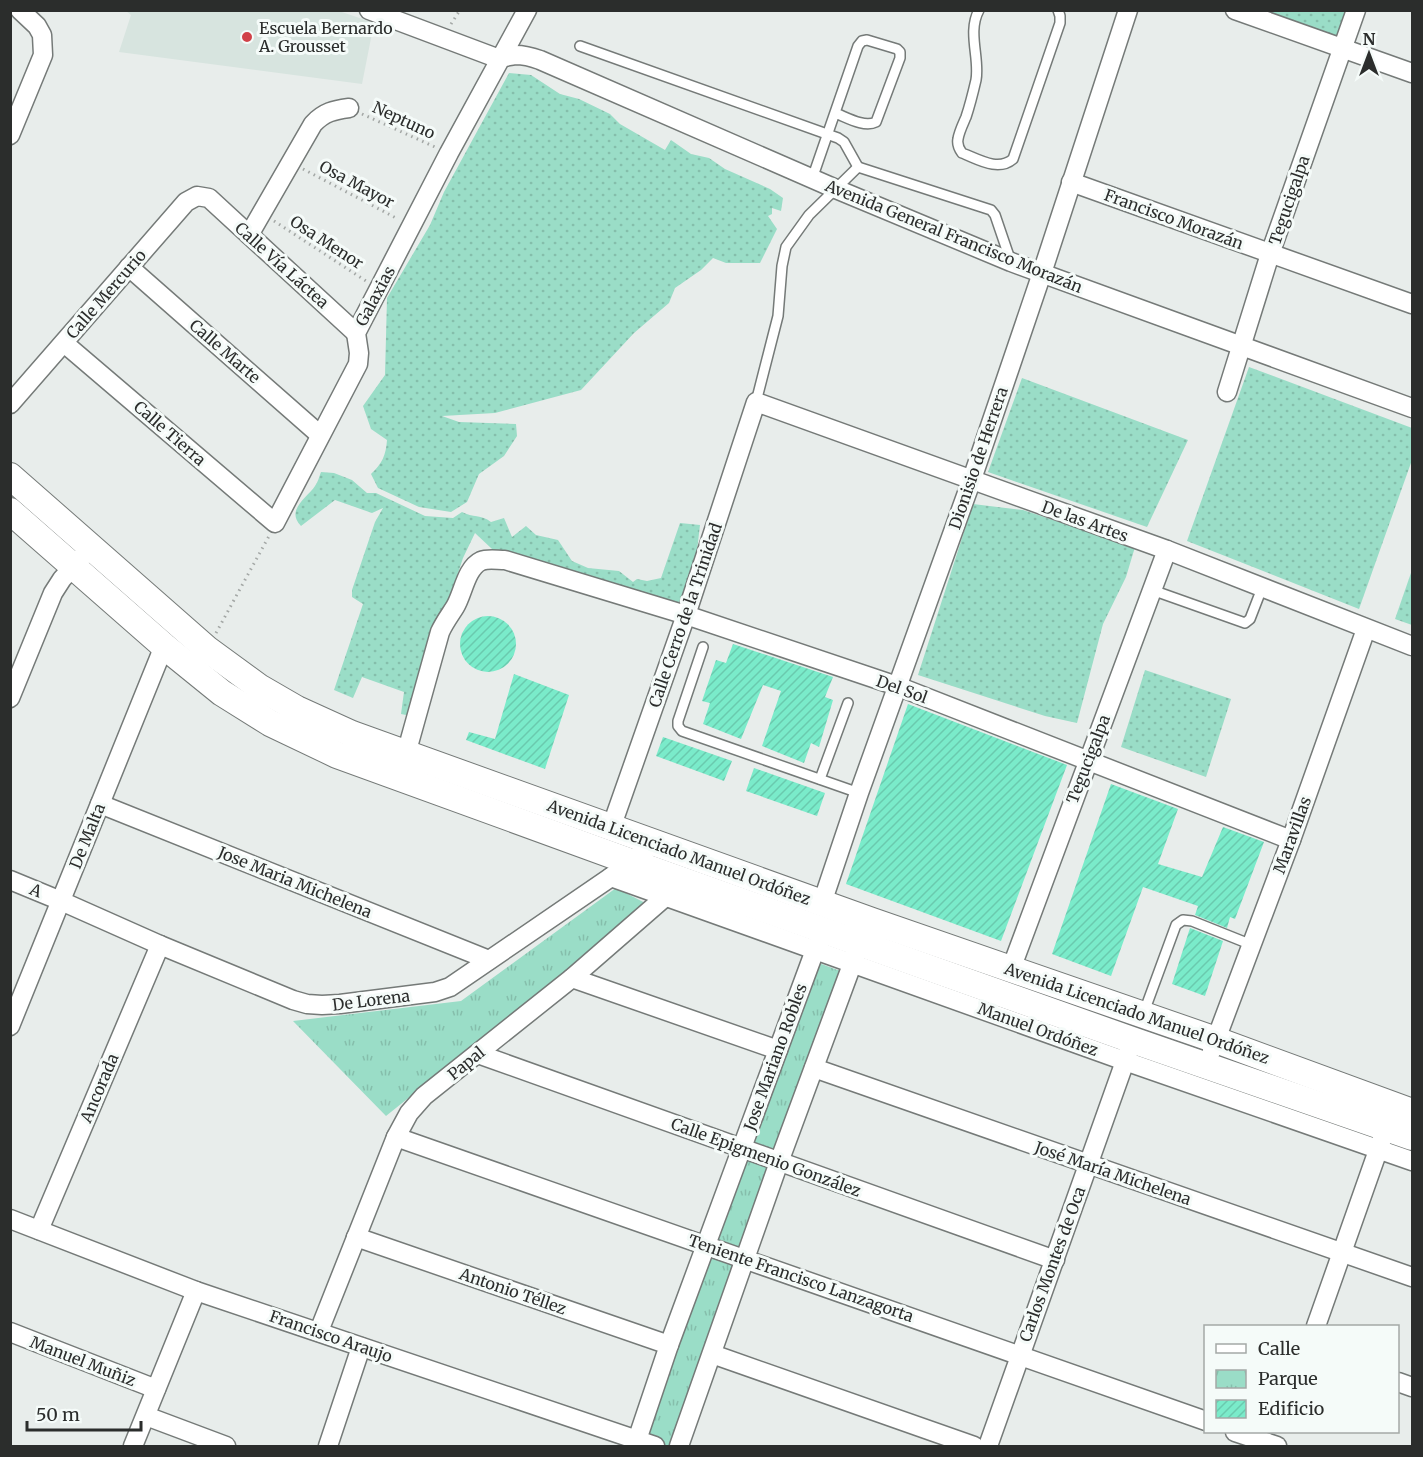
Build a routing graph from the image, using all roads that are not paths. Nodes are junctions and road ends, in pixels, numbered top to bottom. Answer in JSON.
{"nodes":[{"id":1,"x":20,"y":10,"type":"edge"},
{"id":2,"x":369,"y":10,"type":"edge"},
{"id":3,"x":526,"y":10,"type":"edge"},
{"id":4,"x":979,"y":10,"type":"edge"},
{"id":5,"x":1058,"y":10,"type":"edge"},
{"id":6,"x":1128,"y":10,"type":"edge"},
{"id":7,"x":1235,"y":10,"type":"edge"},
{"id":8,"x":1356,"y":10,"type":"edge"},
{"id":9,"x":403,"y":16,"type":"edge"},
{"id":10,"x":580,"y":46,"type":"dead end"},
{"id":11,"x":1341,"y":48,"type":"junction"},
{"id":12,"x":501,"y":58,"type":"junction"},
{"id":13,"x":1413,"y":73,"type":"edge"},
{"id":14,"x":349,"y":108,"type":"road end"},
{"id":15,"x":835,"y":113,"type":"junction"},
{"id":16,"x":827,"y":133,"type":"junction"},
{"id":17,"x":10,"y":135,"type":"edge"},
{"id":18,"x":858,"y":167,"type":"junction"},
{"id":19,"x":812,"y":179,"type":"junction"},
{"id":20,"x":1071,"y":182,"type":"junction"},
{"id":21,"x":836,"y":189,"type":"junction"},
{"id":22,"x":209,"y":198,"type":"joint"},
{"id":23,"x":249,"y":235,"type":"junction"},
{"id":24,"x":1270,"y":254,"type":"junction"},
{"id":25,"x":1011,"y":262,"type":"junction"},
{"id":26,"x":129,"y":267,"type":"junction"},
{"id":27,"x":1042,"y":273,"type":"junction"},
{"id":28,"x":1413,"y":304,"type":"edge"},
{"id":29,"x":356,"y":333,"type":"junction"},
{"id":30,"x":64,"y":343,"type":"junction"},
{"id":31,"x":1242,"y":346,"type":"junction"},
{"id":32,"x":1227,"y":392,"type":"dead end"},
{"id":33,"x":756,"y":402,"type":"junction"},
{"id":34,"x":10,"y":404,"type":"edge"},
{"id":35,"x":1413,"y":408,"type":"edge"},
{"id":36,"x":320,"y":435,"type":"junction"},
{"id":37,"x":10,"y":476,"type":"edge"},
{"id":38,"x":972,"y":479,"type":"junction"},
{"id":39,"x":10,"y":511,"type":"edge"},
{"id":40,"x":275,"y":523,"type":"joint"},
{"id":41,"x":1167,"y":550,"type":"junction"},
{"id":42,"x":82,"y":557,"type":"junction"},
{"id":43,"x":1262,"y":588,"type":"junction"},
{"id":44,"x":1152,"y":590,"type":"junction"},
{"id":45,"x":686,"y":615,"type":"junction"},
{"id":46,"x":1366,"y":629,"type":"junction"},
{"id":47,"x":164,"y":646,"type":"junction"},
{"id":48,"x":1413,"y":646,"type":"edge"},
{"id":49,"x":703,"y":647,"type":"dead end"},
{"id":50,"x":897,"y":686,"type":"junction"},
{"id":51,"x":10,"y":698,"type":"edge"},
{"id":52,"x":848,"y":703,"type":"dead end"},
{"id":53,"x":406,"y":754,"type":"junction"},
{"id":54,"x":1088,"y":760,"type":"junction"},
{"id":55,"x":820,"y":778,"type":"junction"},
{"id":56,"x":859,"y":793,"type":"junction"},
{"id":57,"x":100,"y":804,"type":"junction"},
{"id":58,"x":611,"y":828,"type":"junction"},
{"id":59,"x":1291,"y":840,"type":"junction"},
{"id":60,"x":654,"y":843,"type":"junction"},
{"id":61,"x":705,"y":862,"type":"junction"},
{"id":62,"x":621,"y":870,"type":"junction"},
{"id":63,"x":10,"y":880,"type":"edge"},
{"id":64,"x":684,"y":880,"type":"junction"},
{"id":65,"x":664,"y":897,"type":"junction"},
{"id":66,"x":61,"y":901,"type":"junction"},
{"id":67,"x":830,"y":906,"type":"junction"},
{"id":68,"x":820,"y":940,"type":"junction"},
{"id":69,"x":862,"y":942,"type":"junction"},
{"id":70,"x":160,"y":945,"type":"junction"},
{"id":71,"x":1252,"y":945,"type":"junction"},
{"id":72,"x":489,"y":960,"type":"junction"},
{"id":73,"x":1011,"y":969,"type":"junction"},
{"id":74,"x":572,"y":978,"type":"junction"},
{"id":75,"x":1143,"y":1015,"type":"junction"},
{"id":76,"x":10,"y":1026,"type":"edge"},
{"id":77,"x":1216,"y":1040,"type":"junction"},
{"id":78,"x":778,"y":1050,"type":"junction"},
{"id":79,"x":1128,"y":1051,"type":"junction"},
{"id":80,"x":478,"y":1053,"type":"junction"},
{"id":81,"x":1205,"y":1065,"type":"junction"},
{"id":82,"x":814,"y":1068,"type":"junction"},
{"id":83,"x":1392,"y":1123,"type":"edge"},
{"id":84,"x":396,"y":1137,"type":"junction"},
{"id":85,"x":1413,"y":1137,"type":"edge"},
{"id":86,"x":742,"y":1148,"type":"junction"},
{"id":87,"x":1413,"y":1161,"type":"edge"},
{"id":88,"x":779,"y":1162,"type":"junction"},
{"id":89,"x":1089,"y":1163,"type":"junction"},
{"id":90,"x":10,"y":1219,"type":"edge"},
{"id":91,"x":39,"y":1230,"type":"junction"},
{"id":92,"x":356,"y":1237,"type":"junction"},
{"id":93,"x":707,"y":1245,"type":"junction"},
{"id":94,"x":1341,"y":1251,"type":"junction"},
{"id":95,"x":745,"y":1258,"type":"junction"},
{"id":96,"x":1055,"y":1260,"type":"junction"},
{"id":97,"x":1413,"y":1277,"type":"edge"},
{"id":98,"x":196,"y":1291,"type":"junction"},
{"id":99,"x":1316,"y":1325,"type":"edge"},
{"id":100,"x":318,"y":1331,"type":"junction"},
{"id":101,"x":10,"y":1332,"type":"edge"},
{"id":102,"x":669,"y":1345,"type":"junction"},
{"id":103,"x":361,"y":1347,"type":"junction"},
{"id":104,"x":712,"y":1354,"type":"junction"},
{"id":105,"x":1020,"y":1355,"type":"junction"},
{"id":106,"x":156,"y":1389,"type":"junction"},
{"id":107,"x":146,"y":1416,"type":"junction"},
{"id":108,"x":1204,"y":1420,"type":"edge"},
{"id":109,"x":1242,"y":1433,"type":"edge"},
{"id":110,"x":1275,"y":1442,"type":"edge"},
{"id":111,"x":636,"y":1444,"type":"edge"},
{"id":112,"x":133,"y":1446,"type":"edge"},
{"id":113,"x":226,"y":1446,"type":"edge"},
{"id":114,"x":330,"y":1446,"type":"edge"},
{"id":115,"x":655,"y":1446,"type":"edge"},
{"id":116,"x":679,"y":1446,"type":"edge"},
{"id":117,"x":974,"y":1446,"type":"edge"},
{"id":118,"x":988,"y":1446,"type":"edge"}],
"edges":[{"from":1,"to":17,"type":"street"},
{"from":2,"to":9,"type":"street","name":"Avenida General Francisco Morazán"},
{"from":3,"to":12,"type":"street","name":"Galaxias"},
{"from":4,"to":5,"type":"lane"},
{"from":6,"to":20,"type":"street","name":"Dionisio de Herrera"},
{"from":7,"to":11,"type":"street"},
{"from":8,"to":11,"type":"street","name":"Tegucigalpa"},
{"from":9,"to":12,"type":"street","name":"Avenida General Francisco Morazán"},
{"from":10,"to":16,"type":"lane"},
{"from":11,"to":13,"type":"street"},
{"from":11,"to":24,"type":"street","name":"Tegucigalpa"},
{"from":12,"to":19,"type":"street","name":"Avenida General Francisco Morazán"},
{"from":12,"to":29,"type":"street","name":"Galaxias"},
{"from":14,"to":23,"type":"street"},
{"from":15,"to":15,"type":"lane"},
{"from":15,"to":16,"type":"lane"},
{"from":16,"to":18,"type":"lane"},
{"from":16,"to":19,"type":"lane"},
{"from":18,"to":21,"type":"lane"},
{"from":18,"to":25,"type":"lane"},
{"from":19,"to":21,"type":"street","name":"Avenida General Francisco Morazán"},
{"from":20,"to":24,"type":"street","name":"Francisco Morazán"},
{"from":20,"to":27,"type":"street","name":"Dionisio de Herrera"},
{"from":21,"to":25,"type":"street","name":"Avenida General Francisco Morazán"},
{"from":21,"to":33,"type":"lane"},
{"from":22,"to":23,"type":"street","name":"Calle Vía Láctea"},
{"from":22,"to":26,"type":"street","name":"Calle Mercurio"},
{"from":23,"to":29,"type":"street","name":"Calle Vía Láctea"},
{"from":24,"to":28,"type":"street","name":"Francisco Morazán"},
{"from":24,"to":31,"type":"street","name":"Tegucigalpa"},
{"from":25,"to":27,"type":"street","name":"Avenida General Francisco Morazán"},
{"from":26,"to":30,"type":"street","name":"Calle Mercurio"},
{"from":26,"to":36,"type":"street","name":"Calle Marte"},
{"from":27,"to":31,"type":"street","name":"Avenida General Francisco Morazán"},
{"from":27,"to":38,"type":"street","name":"Dionisio de Herrera"},
{"from":29,"to":36,"type":"street","name":"Galaxias"},
{"from":30,"to":34,"type":"street","name":"Calle Mercurio"},
{"from":30,"to":40,"type":"street","name":"Calle Tierra"},
{"from":31,"to":32,"type":"street","name":"Tegucigalpa"},
{"from":31,"to":35,"type":"street","name":"Avenida General Francisco Morazán"},
{"from":33,"to":38,"type":"street","name":"De las Artes"},
{"from":33,"to":45,"type":"street","name":"Calle Cerro de la Trinidad"},
{"from":36,"to":40,"type":"street","name":"Galaxias"},
{"from":37,"to":42,"type":"main road","name":"Avenida Licenciado Manuel Ordóñez"},
{"from":38,"to":41,"type":"street","name":"De las Artes"},
{"from":38,"to":50,"type":"street","name":"Dionisio de Herrera"},
{"from":39,"to":42,"type":"main road","name":"Avenida Licenciado Manuel Ordóñez"},
{"from":41,"to":43,"type":"street","name":"De las Artes"},
{"from":41,"to":44,"type":"street","name":"Tegucigalpa"},
{"from":42,"to":47,"type":"main road","name":"Avenida Licenciado Manuel Ordóñez"},
{"from":42,"to":51,"type":"street"},
{"from":42,"to":53,"type":"main road","name":"Avenida Licenciado Manuel Ordóñez"},
{"from":43,"to":44,"type":"lane"},
{"from":43,"to":46,"type":"street","name":"De las Artes"},
{"from":44,"to":54,"type":"street","name":"Tegucigalpa"},
{"from":45,"to":50,"type":"street","name":"Del Sol"},
{"from":45,"to":53,"type":"street","name":"Del Sol"},
{"from":45,"to":58,"type":"street","name":"Calle Cerro de la Trinidad"},
{"from":46,"to":48,"type":"street","name":"De las Artes"},
{"from":46,"to":59,"type":"street","name":"Maravillas"},
{"from":47,"to":57,"type":"street","name":"De Malta"},
{"from":47,"to":62,"type":"main road","name":"Avenida Licenciado Manuel Ordóñez"},
{"from":49,"to":55,"type":"lane"},
{"from":50,"to":54,"type":"street","name":"Del Sol"},
{"from":50,"to":56,"type":"street","name":"Dionisio de Herrera"},
{"from":52,"to":55,"type":"lane"},
{"from":53,"to":58,"type":"main road","name":"Avenida Licenciado Manuel Ordóñez"},
{"from":54,"to":59,"type":"street","name":"Del Sol"},
{"from":54,"to":73,"type":"street","name":"Tegucigalpa"},
{"from":55,"to":56,"type":"lane"},
{"from":56,"to":67,"type":"street","name":"Dionisio de Herrera"},
{"from":57,"to":66,"type":"street","name":"De Malta"},
{"from":57,"to":72,"type":"street","name":"Jose Maria Michelena"},
{"from":58,"to":60,"type":"main road","name":"Avenida Licenciado Manuel Ordóñez"},
{"from":59,"to":71,"type":"street","name":"Maravillas"},
{"from":60,"to":61,"type":"main road","name":"Avenida Licenciado Manuel Ordóñez"},
{"from":60,"to":62,"type":"street","name":"De Lorena"},
{"from":61,"to":64,"type":"street","name":"Papal"},
{"from":61,"to":67,"type":"main road","name":"Avenida Licenciado Manuel Ordóñez"},
{"from":62,"to":64,"type":"main road","name":"Avenida Licenciado Manuel Ordóñez"},
{"from":62,"to":65,"type":"street"},
{"from":62,"to":72,"type":"street","name":"De Lorena"},
{"from":63,"to":66,"type":"street","name":"A"},
{"from":64,"to":65,"type":"street","name":"Papal"},
{"from":64,"to":68,"type":"main road","name":"Avenida Licenciado Manuel Ordóñez"},
{"from":65,"to":68,"type":"street"},
{"from":65,"to":74,"type":"street","name":"Papal"},
{"from":66,"to":70,"type":"street","name":"De Lorena"},
{"from":66,"to":76,"type":"street","name":"De Malta"},
{"from":67,"to":68,"type":"street","name":"Jose Mariano Robles"},
{"from":67,"to":69,"type":"main road","name":"Avenida Licenciado Manuel Ordóñez"},
{"from":68,"to":69,"type":"main road","name":"Avenida Licenciado Manuel Ordóñez"},
{"from":68,"to":78,"type":"street","name":"Jose Mariano Robles"},
{"from":69,"to":73,"type":"main road","name":"Avenida Licenciado Manuel Ordóñez"},
{"from":69,"to":79,"type":"main road","name":"Avenida Licenciado Manuel Ordóñez"},
{"from":69,"to":82,"type":"street"},
{"from":70,"to":72,"type":"street","name":"De Lorena"},
{"from":70,"to":91,"type":"street","name":"Ancorada"},
{"from":71,"to":75,"type":"lane"},
{"from":71,"to":77,"type":"street","name":"Maravillas"},
{"from":73,"to":75,"type":"main road","name":"Avenida Licenciado Manuel Ordóñez"},
{"from":74,"to":78,"type":"street"},
{"from":74,"to":80,"type":"street","name":"Papal"},
{"from":75,"to":77,"type":"main road","name":"Avenida Licenciado Manuel Ordóñez"},
{"from":75,"to":79,"type":"street","name":"Carlos Montes de Oca"},
{"from":77,"to":81,"type":"street","name":"Maravillas"},
{"from":77,"to":83,"type":"main road","name":"Avenida Licenciado Manuel Ordóñez"},
{"from":78,"to":86,"type":"street","name":"Jose Mariano Robles"},
{"from":79,"to":81,"type":"main road","name":"Avenida Licenciado Manuel Ordóñez"},
{"from":79,"to":83,"type":"street"},
{"from":79,"to":89,"type":"street","name":"Carlos Montes de Oca"},
{"from":80,"to":84,"type":"street","name":"Papal"},
{"from":80,"to":86,"type":"street","name":"Calle Epigmenio González"},
{"from":81,"to":83,"type":"main road","name":"Avenida Licenciado Manuel Ordóñez"},
{"from":82,"to":88,"type":"street"},
{"from":82,"to":89,"type":"street","name":"José María Michelena"},
{"from":83,"to":85,"type":"main road","name":"Avenida Licenciado Manuel Ordóñez"},
{"from":83,"to":87,"type":"street"},
{"from":83,"to":94,"type":"street"},
{"from":84,"to":92,"type":"street","name":"Papal"},
{"from":84,"to":93,"type":"street","name":"Teniente Francisco Lanzagorta"},
{"from":86,"to":88,"type":"street","name":"Calle Epigmenio González"},
{"from":86,"to":93,"type":"street","name":"Jose Mariano Robles"},
{"from":88,"to":95,"type":"street"},
{"from":88,"to":96,"type":"street","name":"Calle Epigmenio González"},
{"from":89,"to":94,"type":"street","name":"José María Michelena"},
{"from":89,"to":96,"type":"street","name":"Carlos Montes de Oca"},
{"from":90,"to":91,"type":"street","name":"Francisco Araujo"},
{"from":91,"to":98,"type":"street","name":"Francisco Araujo"},
{"from":92,"to":100,"type":"street","name":"Papal"},
{"from":92,"to":102,"type":"street","name":"Antonio Téllez"},
{"from":93,"to":95,"type":"street","name":"Teniente Francisco Lanzagorta"},
{"from":93,"to":102,"type":"street","name":"Jose Mariano Robles"},
{"from":94,"to":97,"type":"street","name":"José María Michelena"},
{"from":94,"to":99,"type":"street"},
{"from":95,"to":104,"type":"street"},
{"from":95,"to":105,"type":"street","name":"Teniente Francisco Lanzagorta"},
{"from":96,"to":105,"type":"street","name":"Carlos Montes de Oca"},
{"from":98,"to":100,"type":"street","name":"Francisco Araujo"},
{"from":98,"to":106,"type":"street"},
{"from":100,"to":103,"type":"street","name":"Francisco Araujo"},
{"from":101,"to":106,"type":"street","name":"Manuel Muñiz"},
{"from":102,"to":111,"type":"street","name":"Jose Mariano Robles"},
{"from":103,"to":111,"type":"street","name":"Francisco Araujo"},
{"from":103,"to":114,"type":"street"},
{"from":104,"to":116,"type":"street"},
{"from":104,"to":117,"type":"street"},
{"from":105,"to":108,"type":"street","name":"Teniente Francisco Lanzagorta"},
{"from":105,"to":118,"type":"street","name":"Carlos Montes de Oca"},
{"from":106,"to":107,"type":"street"},
{"from":107,"to":112,"type":"street"},
{"from":107,"to":113,"type":"street"},
{"from":109,"to":110,"type":"street"},
{"from":111,"to":115,"type":"street","name":"Francisco Araujo"}]}
